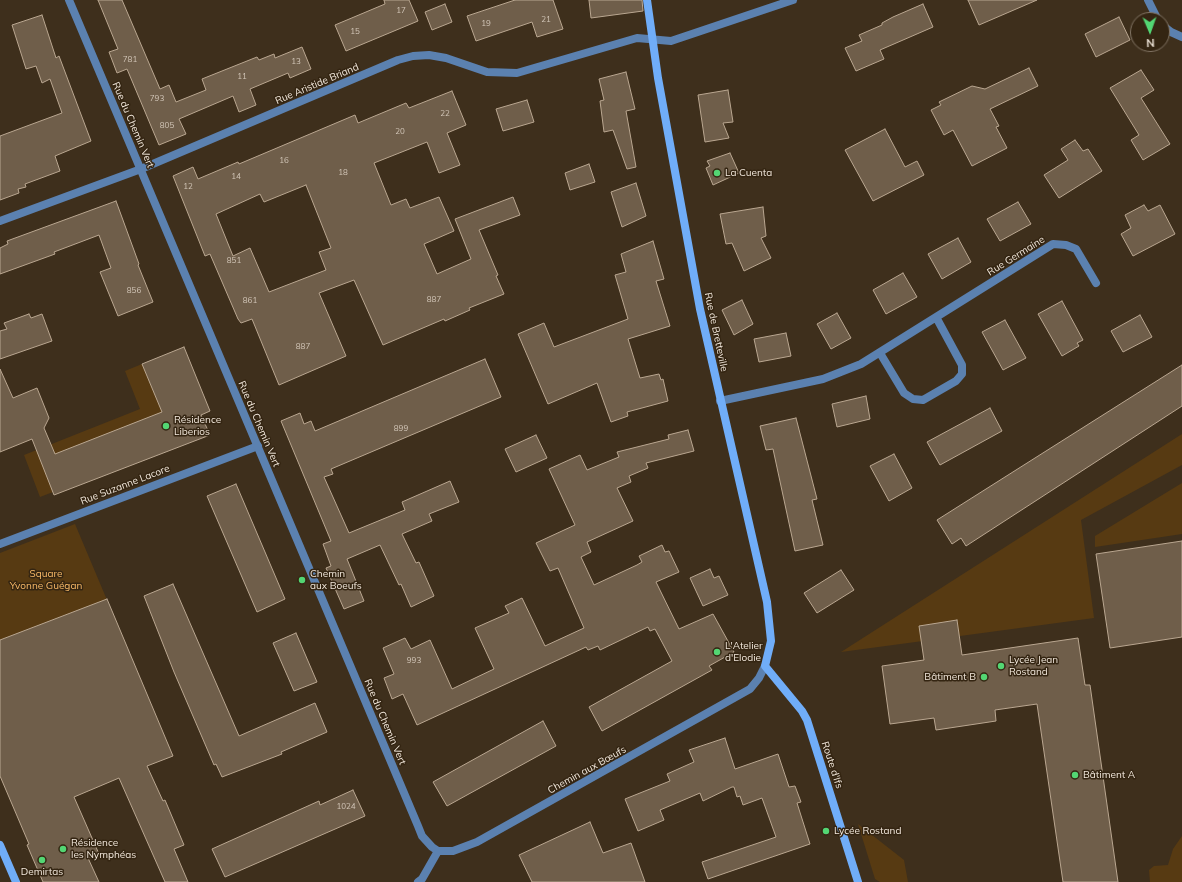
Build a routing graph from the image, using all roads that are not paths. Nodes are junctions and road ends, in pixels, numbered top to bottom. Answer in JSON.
{"nodes":[{"id":1,"x":69,"y":0,"type":"edge"},
{"id":2,"x":647,"y":0,"type":"edge"},
{"id":3,"x":793,"y":0,"type":"edge"},
{"id":4,"x":1148,"y":0,"type":"edge"},
{"id":5,"x":1154,"y":12,"type":"edge"},
{"id":6,"x":1170,"y":31,"type":"edge"},
{"id":7,"x":1182,"y":37,"type":"edge"},
{"id":8,"x":652,"y":39,"type":"junction"},
{"id":9,"x":141,"y":169,"type":"junction"},
{"id":10,"x":0,"y":221,"type":"edge"},
{"id":11,"x":1096,"y":283,"type":"dead end"},
{"id":12,"x":936,"y":318,"type":"junction"},
{"id":13,"x":880,"y":353,"type":"junction"},
{"id":14,"x":720,"y":401,"type":"junction"},
{"id":15,"x":258,"y":446,"type":"junction"},
{"id":16,"x":0,"y":544,"type":"edge"},
{"id":17,"x":765,"y":666,"type":"junction"},
{"id":18,"x":0,"y":845,"type":"edge"},
{"id":19,"x":438,"y":851,"type":"junction"},
{"id":20,"x":16,"y":882,"type":"edge"},
{"id":21,"x":418,"y":882,"type":"edge"},
{"id":22,"x":858,"y":882,"type":"edge"}],
"edges":[{"from":1,"to":9,"type":"street","name":"Rue du Chemin Vert"},
{"from":2,"to":8,"type":"main road","name":"Rue de Bretteville"},
{"from":3,"to":8,"type":"street","name":"Rue Aristide Briand"},
{"from":4,"to":5,"type":"street"},
{"from":6,"to":7,"type":"street"},
{"from":8,"to":9,"type":"street","name":"Rue Aristide Briand"},
{"from":8,"to":14,"type":"main road","name":"Rue de Bretteville"},
{"from":9,"to":10,"type":"street","name":"Rue Aristide Briand"},
{"from":9,"to":15,"type":"street","name":"Rue du Chemin Vert"},
{"from":11,"to":12,"type":"street","name":"Rue Germaine"},
{"from":12,"to":13,"type":"street","name":"Rue Germaine"},
{"from":12,"to":13,"type":"street"},
{"from":13,"to":14,"type":"street","name":"Rue Germaine"},
{"from":14,"to":17,"type":"main road","name":"Rue de Bretteville"},
{"from":15,"to":16,"type":"street","name":"Rue Suzanne Lacore"},
{"from":15,"to":19,"type":"street","name":"Rue du Chemin Vert"},
{"from":17,"to":19,"type":"street","name":"Chemin aux Bœufs"},
{"from":17,"to":22,"type":"main road","name":"Route d'Ifs"},
{"from":18,"to":20,"type":"main road"},
{"from":19,"to":21,"type":"street"}]}
